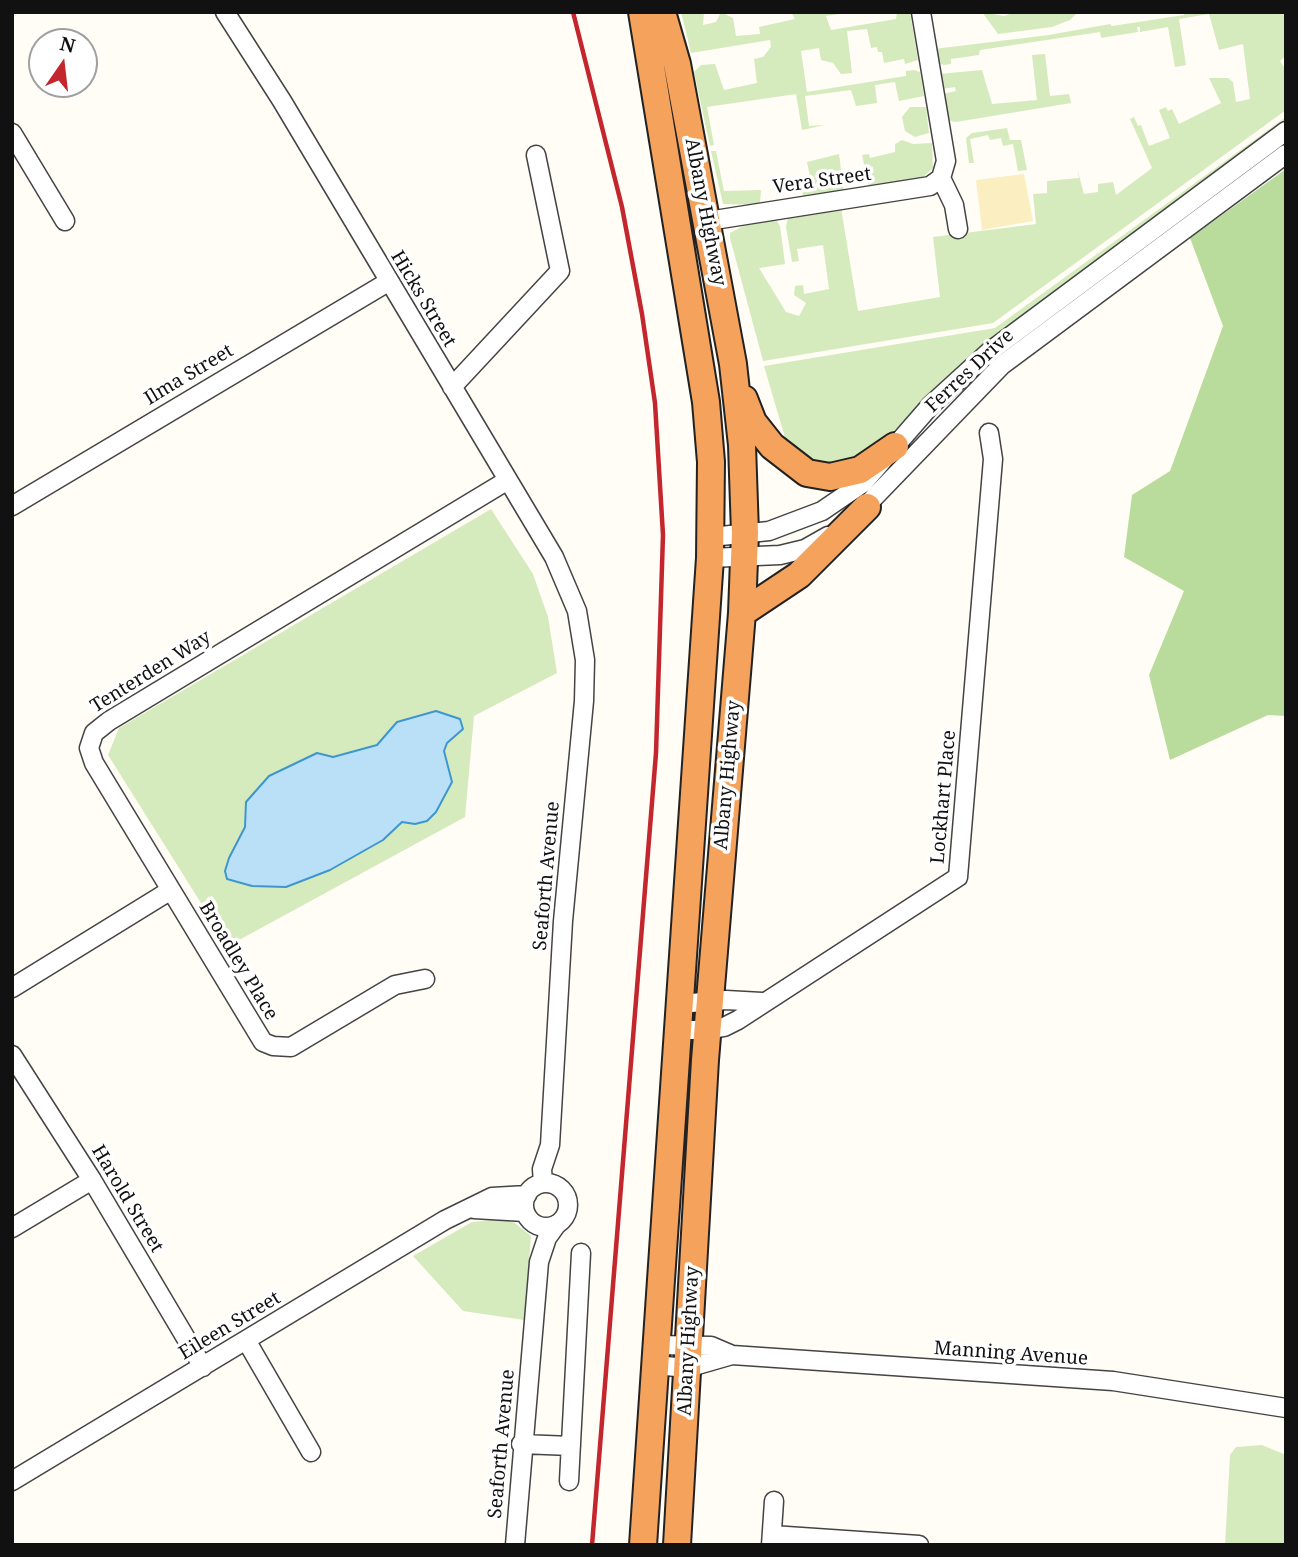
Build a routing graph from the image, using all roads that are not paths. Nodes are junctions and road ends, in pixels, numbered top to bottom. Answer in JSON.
{"nodes":[{"id":1,"x":225,"y":12,"type":"edge"},
{"id":2,"x":642,"y":12,"type":"edge"},
{"id":3,"x":662,"y":12,"type":"edge"},
{"id":4,"x":921,"y":12,"type":"edge"},
{"id":5,"x":1286,"y":131,"type":"edge"},
{"id":6,"x":12,"y":133,"type":"edge"},
{"id":7,"x":1286,"y":154,"type":"edge"},
{"id":8,"x":536,"y":155,"type":"dead end"},
{"id":9,"x":941,"y":178,"type":"junction"},
{"id":10,"x":65,"y":221,"type":"dead end"},
{"id":11,"x":708,"y":221,"type":"junction"},
{"id":12,"x":958,"y":229,"type":"dead end"},
{"id":13,"x":388,"y":282,"type":"junction"},
{"id":14,"x":735,"y":378,"type":"junction"},
{"id":15,"x":452,"y":387,"type":"junction"},
{"id":16,"x":989,"y":433,"type":"dead end"},
{"id":17,"x":895,"y":446,"type":"junction"},
{"id":18,"x":508,"y":480,"type":"junction"},
{"id":19,"x":12,"y":506,"type":"edge"},
{"id":20,"x":867,"y":507,"type":"junction"},
{"id":21,"x":745,"y":545,"type":"junction"},
{"id":22,"x":710,"y":548,"type":"junction"},
{"id":23,"x":577,"y":611,"type":"joint"},
{"id":24,"x":742,"y":613,"type":"junction"},
{"id":25,"x":171,"y":890,"type":"junction"},
{"id":26,"x":425,"y":979,"type":"dead end"},
{"id":27,"x":12,"y":988,"type":"edge"},
{"id":28,"x":710,"y":1002,"type":"junction"},
{"id":29,"x":762,"y":1002,"type":"junction"},
{"id":30,"x":680,"y":1004,"type":"junction"},
{"id":31,"x":678,"y":1030,"type":"junction"},
{"id":32,"x":707,"y":1030,"type":"junction"},
{"id":33,"x":12,"y":1055,"type":"edge"},
{"id":34,"x":550,"y":1145,"type":"junction"},
{"id":35,"x":92,"y":1180,"type":"junction"},
{"id":36,"x":543,"y":1183,"type":"junction"},
{"id":37,"x":563,"y":1190,"type":"junction"},
{"id":38,"x":529,"y":1210,"type":"junction"},
{"id":39,"x":556,"y":1224,"type":"junction"},
{"id":40,"x":12,"y":1228,"type":"edge"},
{"id":41,"x":581,"y":1253,"type":"dead end"},
{"id":42,"x":539,"y":1262,"type":"junction"},
{"id":43,"x":246,"y":1340,"type":"junction"},
{"id":44,"x":656,"y":1355,"type":"junction"},
{"id":45,"x":688,"y":1356,"type":"junction"},
{"id":46,"x":203,"y":1367,"type":"junction"},
{"id":47,"x":1286,"y":1408,"type":"edge"},
{"id":48,"x":522,"y":1444,"type":"junction"},
{"id":49,"x":571,"y":1446,"type":"junction"},
{"id":50,"x":311,"y":1452,"type":"dead end"},
{"id":51,"x":12,"y":1481,"type":"edge"},
{"id":52,"x":569,"y":1481,"type":"dead end"},
{"id":53,"x":774,"y":1501,"type":"dead end"},
{"id":54,"x":772,"y":1540,"type":"edge"},
{"id":55,"x":515,"y":1545,"type":"edge"},
{"id":56,"x":643,"y":1545,"type":"edge"},
{"id":57,"x":677,"y":1545,"type":"edge"},
{"id":58,"x":919,"y":1545,"type":"edge"}],
"edges":[{"from":1,"to":13,"type":"street","name":"Hicks Street"},
{"from":2,"to":22,"type":"highway","name":"Albany Highway"},
{"from":3,"to":11,"type":"highway","name":"Albany Highway"},
{"from":4,"to":9,"type":"street"},
{"from":5,"to":17,"type":"street","name":"Ferres Drive"},
{"from":6,"to":10,"type":"street"},
{"from":7,"to":20,"type":"street","name":"Ferres Drive"},
{"from":8,"to":15,"type":"street"},
{"from":9,"to":11,"type":"street","name":"Vera Street"},
{"from":9,"to":12,"type":"street"},
{"from":11,"to":14,"type":"highway","name":"Albany Highway"},
{"from":13,"to":15,"type":"street","name":"Hicks Street"},
{"from":13,"to":19,"type":"street","name":"Ilma Street"},
{"from":14,"to":17,"type":"highway"},
{"from":14,"to":21,"type":"highway","name":"Albany Highway"},
{"from":15,"to":18,"type":"street","name":"Hicks Street"},
{"from":16,"to":29,"type":"street","name":"Lockhart Place"},
{"from":17,"to":21,"type":"street","name":"Ferres Drive"},
{"from":18,"to":23,"type":"street","name":"Hicks Street"},
{"from":18,"to":25,"type":"street","name":"Tenterden Way"},
{"from":20,"to":21,"type":"street","name":"Ferres Drive"},
{"from":20,"to":24,"type":"highway"},
{"from":21,"to":22,"type":"street","name":"Ferres Drive"},
{"from":21,"to":24,"type":"highway","name":"Albany Highway"},
{"from":22,"to":30,"type":"highway","name":"Albany Highway"},
{"from":23,"to":34,"type":"street","name":"Seaforth Avenue"},
{"from":24,"to":28,"type":"highway","name":"Albany Highway"},
{"from":25,"to":26,"type":"street","name":"Broadley Place"},
{"from":25,"to":27,"type":"street"},
{"from":28,"to":29,"type":"street"},
{"from":28,"to":30,"type":"street"},
{"from":28,"to":32,"type":"highway","name":"Albany Highway"},
{"from":29,"to":32,"type":"street","name":"Lockhart Place"},
{"from":30,"to":31,"type":"highway","name":"Albany Highway"},
{"from":31,"to":32,"type":"street","name":"Lockhart Place"},
{"from":31,"to":44,"type":"highway","name":"Albany Highway"},
{"from":32,"to":45,"type":"highway","name":"Albany Highway"},
{"from":33,"to":35,"type":"street","name":"Harold Street"},
{"from":34,"to":36,"type":"street","name":"Seaforth Avenue"},
{"from":34,"to":37,"type":"street","name":"Seaforth Avenue"},
{"from":35,"to":40,"type":"street"},
{"from":35,"to":46,"type":"street","name":"Harold Street"},
{"from":36,"to":37,"type":"street"},
{"from":36,"to":38,"type":"street"},
{"from":37,"to":39,"type":"street"},
{"from":38,"to":39,"type":"street"},
{"from":38,"to":42,"type":"street","name":"Seaforth Avenue"},
{"from":38,"to":43,"type":"street","name":"Eileen Street"},
{"from":39,"to":42,"type":"street","name":"Seaforth Avenue"},
{"from":41,"to":49,"type":"street"},
{"from":42,"to":48,"type":"street","name":"Seaforth Avenue"},
{"from":43,"to":46,"type":"street","name":"Eileen Street"},
{"from":43,"to":50,"type":"street"},
{"from":44,"to":45,"type":"street","name":"Manning Avenue"},
{"from":44,"to":56,"type":"highway","name":"Albany Highway"},
{"from":45,"to":47,"type":"street","name":"Manning Avenue"},
{"from":45,"to":57,"type":"highway","name":"Albany Highway"},
{"from":46,"to":51,"type":"street","name":"Eileen Street"},
{"from":48,"to":49,"type":"street"},
{"from":48,"to":55,"type":"street","name":"Seaforth Avenue"},
{"from":49,"to":52,"type":"street"},
{"from":53,"to":54,"type":"street"},
{"from":54,"to":58,"type":"street"}]}
